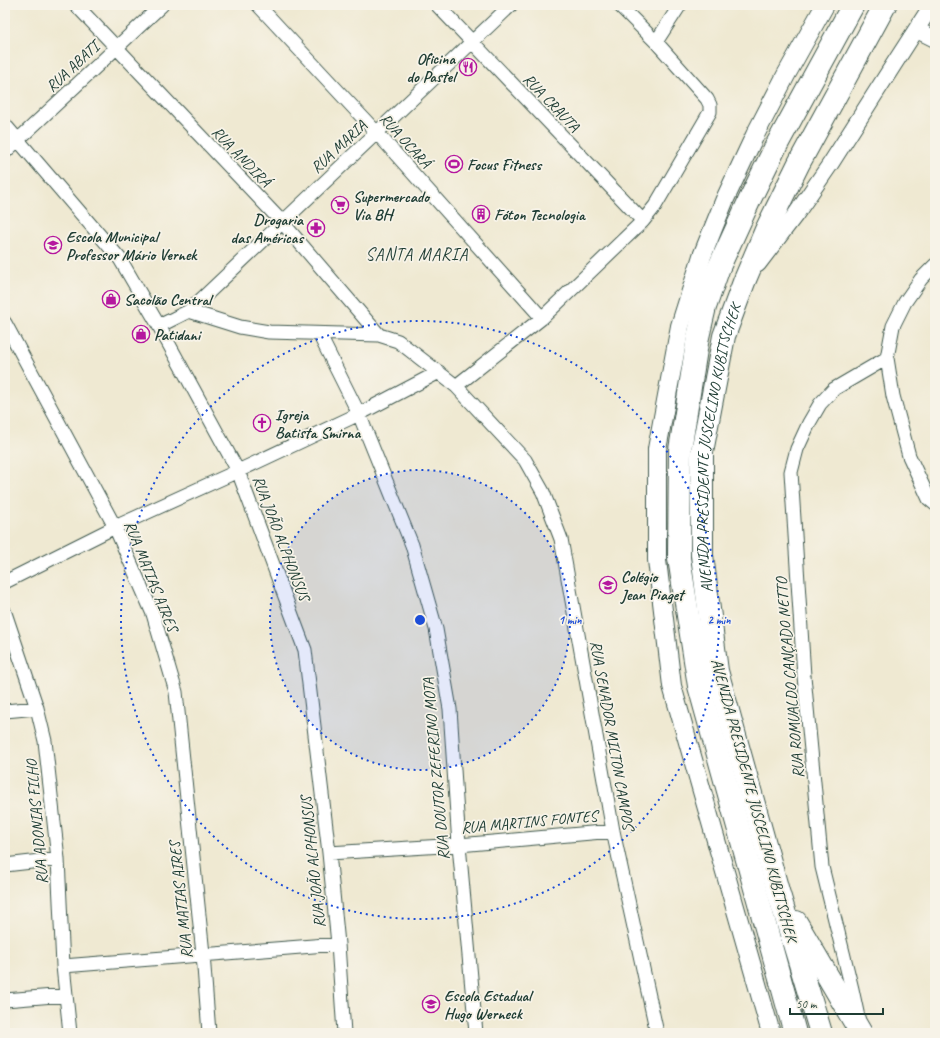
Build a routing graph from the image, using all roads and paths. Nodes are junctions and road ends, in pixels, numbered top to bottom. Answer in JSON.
{"nodes":[{"id":1,"x":76,"y":5,"type":"edge"},
{"id":2,"x":162,"y":5,"type":"edge"},
{"id":3,"x":258,"y":5,"type":"edge"},
{"id":4,"x":437,"y":5,"type":"edge"},
{"id":5,"x":511,"y":5,"type":"edge"},
{"id":6,"x":619,"y":5,"type":"edge"},
{"id":7,"x":680,"y":5,"type":"edge"},
{"id":8,"x":816,"y":5,"type":"edge"},
{"id":9,"x":825,"y":5,"type":"edge"},
{"id":10,"x":853,"y":5,"type":"edge"},
{"id":11,"x":885,"y":5,"type":"edge"},
{"id":12,"x":932,"y":5,"type":"edge"},
{"id":13,"x":917,"y":30,"type":"junction"},
{"id":14,"x":810,"y":32,"type":"junction"},
{"id":15,"x":935,"y":39,"type":"edge"},
{"id":16,"x":472,"y":42,"type":"junction"},
{"id":17,"x":656,"y":42,"type":"junction"},
{"id":18,"x":116,"y":49,"type":"junction"},
{"id":19,"x":5,"y":125,"type":"edge"},
{"id":20,"x":377,"y":132,"type":"junction"},
{"id":21,"x":18,"y":139,"type":"junction"},
{"id":22,"x":5,"y":152,"type":"edge"},
{"id":23,"x":643,"y":221,"type":"junction"},
{"id":24,"x":282,"y":222,"type":"junction"},
{"id":25,"x":935,"y":265,"type":"edge"},
{"id":26,"x":744,"y":282,"type":"junction"},
{"id":27,"x":189,"y":311,"type":"junction"},
{"id":28,"x":542,"y":318,"type":"junction"},
{"id":29,"x":5,"y":323,"type":"edge"},
{"id":30,"x":159,"y":326,"type":"junction"},
{"id":31,"x":319,"y":334,"type":"junction"},
{"id":32,"x":379,"y":335,"type":"junction"},
{"id":33,"x":887,"y":358,"type":"junction"},
{"id":34,"x":439,"y":372,"type":"junction"},
{"id":35,"x":456,"y":386,"type":"junction"},
{"id":36,"x":359,"y":414,"type":"junction"},
{"id":37,"x":238,"y":471,"type":"junction"},
{"id":38,"x":935,"y":504,"type":"edge"},
{"id":39,"x":115,"y":527,"type":"junction"},
{"id":40,"x":5,"y":582,"type":"edge"},
{"id":41,"x":5,"y":613,"type":"edge"},
{"id":42,"x":37,"y":708,"type":"junction"},
{"id":43,"x":5,"y":711,"type":"edge"},
{"id":44,"x":613,"y":831,"type":"junction"},
{"id":45,"x":459,"y":845,"type":"junction"},
{"id":46,"x":329,"y":853,"type":"junction"},
{"id":47,"x":58,"y":859,"type":"junction"},
{"id":48,"x":5,"y":865,"type":"edge"},
{"id":49,"x":778,"y":891,"type":"junction"},
{"id":50,"x":338,"y":944,"type":"junction"},
{"id":51,"x":203,"y":954,"type":"junction"},
{"id":52,"x":63,"y":966,"type":"junction"},
{"id":53,"x":66,"y":995,"type":"junction"},
{"id":54,"x":5,"y":1000,"type":"edge"},
{"id":55,"x":70,"y":1033,"type":"edge"},
{"id":56,"x":209,"y":1033,"type":"edge"},
{"id":57,"x":344,"y":1033,"type":"edge"},
{"id":58,"x":476,"y":1033,"type":"edge"},
{"id":59,"x":657,"y":1033,"type":"edge"},
{"id":60,"x":771,"y":1033,"type":"edge"},
{"id":61,"x":795,"y":1033,"type":"edge"},
{"id":62,"x":821,"y":1033,"type":"edge"},
{"id":63,"x":861,"y":1033,"type":"edge"}],
"edges":[{"from":1,"to":18,"type":"street","name":"RUA ANDIRÁ"},
{"from":2,"to":18,"type":"street","name":"RUA ABATI"},
{"from":3,"to":20,"type":"street","name":"RUA OCARÁ"},
{"from":4,"to":16,"type":"street","name":"RUA CRAUTA"},
{"from":5,"to":16,"type":"street","name":"RUA MARIA"},
{"from":6,"to":17,"type":"street"},
{"from":7,"to":17,"type":"street"},
{"from":8,"to":14,"type":"street"},
{"from":9,"to":14,"type":"main road"},
{"from":10,"to":61,"type":"highway","name":"AVENIDA PRESIDENTE JUSCELINO KUBITSCHEK"},
{"from":11,"to":26,"type":"highway","name":"AVENIDA PRESIDENTE JUSCELINO KUBITSCHEK"},
{"from":12,"to":13,"type":"street"},
{"from":13,"to":15,"type":"street"},
{"from":13,"to":26,"type":"street"},
{"from":14,"to":60,"type":"main road"},
{"from":16,"to":20,"type":"street","name":"RUA MARIA"},
{"from":16,"to":23,"type":"street","name":"RUA CRAUTA"},
{"from":17,"to":23,"type":"street"},
{"from":18,"to":21,"type":"street","name":"RUA ABATI"},
{"from":18,"to":24,"type":"street","name":"RUA ANDIRÁ"},
{"from":19,"to":21,"type":"street","name":"RUA JOÃO ALPHONSUS"},
{"from":20,"to":24,"type":"street","name":"RUA MARIA"},
{"from":20,"to":28,"type":"street","name":"RUA OCARÁ"},
{"from":21,"to":22,"type":"street","name":"RUA ABATI"},
{"from":21,"to":30,"type":"street","name":"RUA JOÃO ALPHONSUS"},
{"from":23,"to":28,"type":"street"},
{"from":24,"to":27,"type":"street","name":"RUA MARIA"},
{"from":24,"to":32,"type":"street","name":"RUA ANDIRÁ"},
{"from":25,"to":33,"type":"street"},
{"from":26,"to":49,"type":"highway","name":"AVENIDA PRESIDENTE JUSCELINO KUBITSCHEK"},
{"from":27,"to":30,"type":"street"},
{"from":27,"to":31,"type":"street","name":"RUA SENADOR MILTON CAMPOS"},
{"from":28,"to":35,"type":"street"},
{"from":29,"to":39,"type":"street","name":"RUA MATIAS AIRES"},
{"from":30,"to":37,"type":"street","name":"RUA JOÃO ALPHONSUS"},
{"from":31,"to":32,"type":"street","name":"RUA SENADOR MILTON CAMPOS"},
{"from":31,"to":36,"type":"street","name":"RUA DOUTOR ZEFERINO MOTA"},
{"from":32,"to":34,"type":"street","name":"RUA SENADOR MILTON CAMPOS"},
{"from":33,"to":38,"type":"street"},
{"from":33,"to":63,"type":"street","name":"RUA ROMUALDO CANÇADO NETTO"},
{"from":34,"to":35,"type":"street","name":"RUA SENADOR MILTON CAMPOS"},
{"from":34,"to":36,"type":"street"},
{"from":35,"to":44,"type":"street","name":"RUA SENADOR MILTON CAMPOS"},
{"from":36,"to":37,"type":"street"},
{"from":36,"to":45,"type":"street","name":"RUA DOUTOR ZEFERINO MOTA"},
{"from":37,"to":39,"type":"street"},
{"from":37,"to":46,"type":"street","name":"RUA JOÃO ALPHONSUS"},
{"from":39,"to":40,"type":"street"},
{"from":39,"to":51,"type":"street","name":"RUA MATIAS AIRES"},
{"from":41,"to":42,"type":"street","name":"RUA ADONIAS FILHO"},
{"from":42,"to":43,"type":"street"},
{"from":42,"to":47,"type":"street","name":"RUA ADONIAS FILHO"},
{"from":44,"to":45,"type":"street","name":"RUA MARTINS FONTES"},
{"from":44,"to":59,"type":"street","name":"RUA SENADOR MILTON CAMPOS"},
{"from":45,"to":46,"type":"street","name":"RUA MARTINS FONTES"},
{"from":45,"to":58,"type":"street","name":"RUA DOUTOR ZEFERINO MOTA"},
{"from":46,"to":50,"type":"street","name":"RUA JOÃO ALPHONSUS"},
{"from":47,"to":48,"type":"street"},
{"from":47,"to":52,"type":"street","name":"RUA ADONIAS FILHO"},
{"from":49,"to":62,"type":"highway","name":"AVENIDA PRESIDENTE JUSCELINO KUBITSCHEK"},
{"from":49,"to":63,"type":"highway"},
{"from":50,"to":51,"type":"street"},
{"from":50,"to":57,"type":"street","name":"RUA JOÃO ALPHONSUS"},
{"from":51,"to":52,"type":"street"},
{"from":51,"to":56,"type":"street","name":"RUA MATIAS AIRES"},
{"from":52,"to":53,"type":"street","name":"RUA ADONIAS FILHO"},
{"from":53,"to":54,"type":"street"},
{"from":53,"to":55,"type":"street","name":"RUA ADONIAS FILHO"}]}
